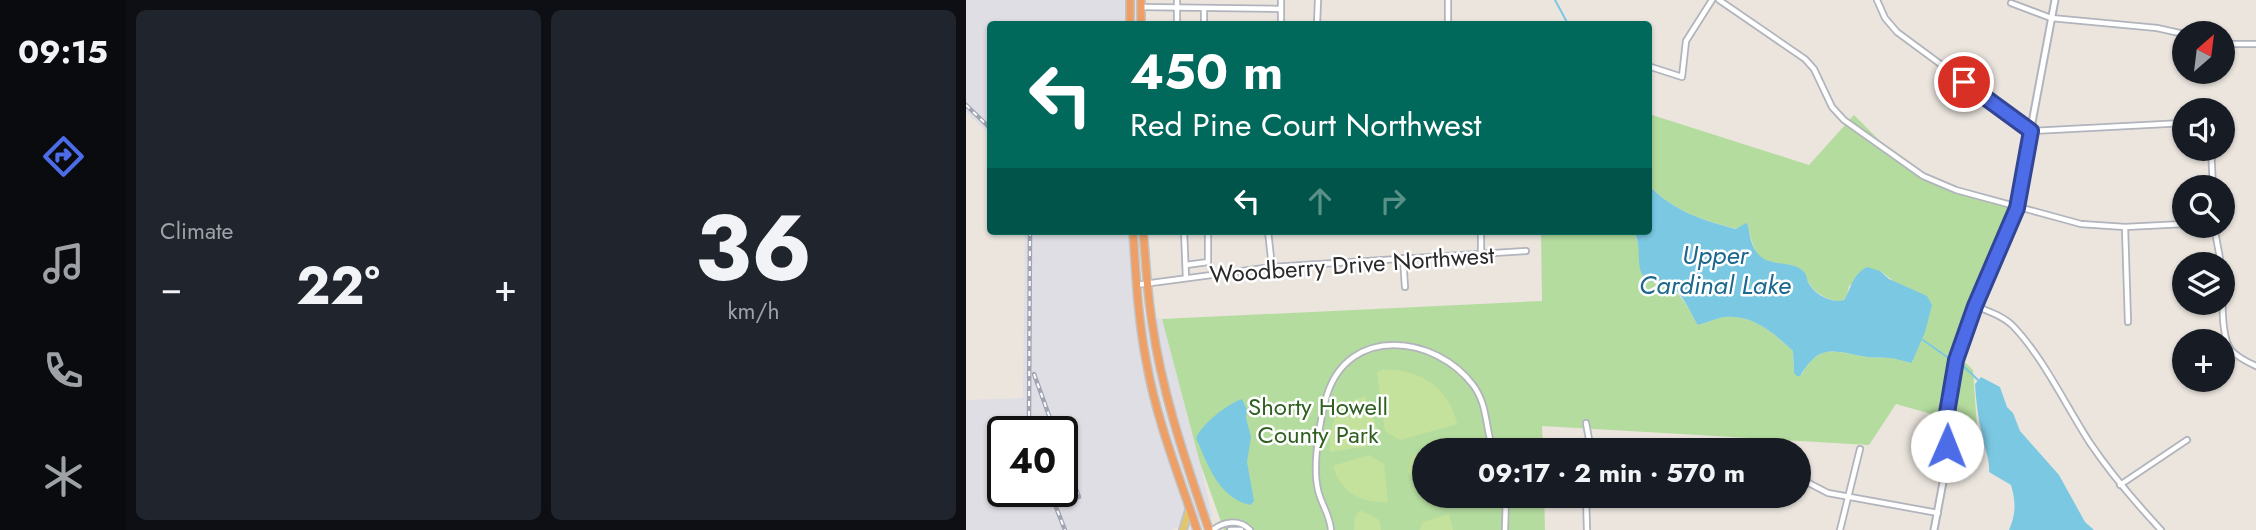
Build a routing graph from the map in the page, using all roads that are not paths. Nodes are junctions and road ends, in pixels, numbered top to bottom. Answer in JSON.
{"nodes":[{"id":1,"x":1130,"y":0,"type":"edge"},
{"id":2,"x":1177,"y":0,"type":"edge"},
{"id":3,"x":1281,"y":0,"type":"edge"},
{"id":4,"x":1318,"y":0,"type":"edge"},
{"id":5,"x":1448,"y":0,"type":"edge"},
{"id":6,"x":1713,"y":0,"type":"edge"},
{"id":7,"x":1719,"y":0,"type":"edge"},
{"id":8,"x":1877,"y":0,"type":"edge"},
{"id":9,"x":2054,"y":0,"type":"edge"},
{"id":10,"x":2011,"y":3,"type":"dead end"},
{"id":11,"x":1141,"y":4,"type":"edge"},
{"id":12,"x":1177,"y":8,"type":"junction"},
{"id":13,"x":1204,"y":8,"type":"junction"},
{"id":14,"x":1281,"y":9,"type":"junction"},
{"id":15,"x":2051,"y":18,"type":"junction"},
{"id":16,"x":1130,"y":21,"type":"edge"},
{"id":17,"x":1177,"y":21,"type":"edge"},
{"id":18,"x":1204,"y":21,"type":"edge"},
{"id":19,"x":1281,"y":21,"type":"edge"},
{"id":20,"x":1317,"y":21,"type":"edge"},
{"id":21,"x":1448,"y":21,"type":"edge"},
{"id":22,"x":2172,"y":31,"type":"edge"},
{"id":23,"x":2235,"y":44,"type":"edge"},
{"id":24,"x":2256,"y":44,"type":"edge"},
{"id":25,"x":1652,"y":67,"type":"edge"},
{"id":26,"x":2172,"y":124,"type":"edge"},
{"id":27,"x":2031,"y":131,"type":"junction"},
{"id":28,"x":2017,"y":208,"type":"junction"},
{"id":29,"x":2172,"y":225,"type":"edge"},
{"id":30,"x":2125,"y":227,"type":"junction"},
{"id":31,"x":1133,"y":235,"type":"edge"},
{"id":32,"x":1143,"y":235,"type":"edge"},
{"id":33,"x":1184,"y":235,"type":"edge"},
{"id":34,"x":1208,"y":235,"type":"edge"},
{"id":35,"x":1268,"y":235,"type":"edge"},
{"id":36,"x":1481,"y":235,"type":"edge"},
{"id":37,"x":1526,"y":251,"type":"dead end"},
{"id":38,"x":1481,"y":256,"type":"junction"},
{"id":39,"x":1403,"y":258,"type":"junction"},
{"id":40,"x":1186,"y":265,"type":"junction"},
{"id":41,"x":1272,"y":267,"type":"junction"},
{"id":42,"x":1186,"y":278,"type":"junction"},
{"id":43,"x":1136,"y":285,"type":"junction"},
{"id":44,"x":1147,"y":285,"type":"junction"},
{"id":45,"x":1405,"y":287,"type":"dead end"},
{"id":46,"x":1975,"y":306,"type":"junction"},
{"id":47,"x":2224,"y":315,"type":"edge"},
{"id":48,"x":2128,"y":322,"type":"dead end"},
{"id":49,"x":2256,"y":366,"type":"edge"},
{"id":50,"x":1586,"y":423,"type":"dead end"},
{"id":51,"x":1490,"y":438,"type":"edge"},
{"id":52,"x":1589,"y":438,"type":"edge"},
{"id":53,"x":2187,"y":440,"type":"dead end"},
{"id":54,"x":1860,"y":449,"type":"dead end"},
{"id":55,"x":1811,"y":484,"type":"edge"},
{"id":56,"x":2120,"y":485,"type":"junction"},
{"id":57,"x":1847,"y":497,"type":"junction"},
{"id":58,"x":1506,"y":508,"type":"edge"},
{"id":59,"x":1586,"y":508,"type":"edge"},
{"id":60,"x":1190,"y":509,"type":"junction"},
{"id":61,"x":1938,"y":513,"type":"junction"},
{"id":62,"x":1183,"y":530,"type":"edge"},
{"id":63,"x":1197,"y":530,"type":"edge"},
{"id":64,"x":1211,"y":530,"type":"edge"},
{"id":65,"x":1230,"y":530,"type":"edge"},
{"id":66,"x":1241,"y":530,"type":"edge"},
{"id":67,"x":1250,"y":530,"type":"edge"},
{"id":68,"x":1331,"y":530,"type":"edge"},
{"id":69,"x":1506,"y":530,"type":"edge"},
{"id":70,"x":1587,"y":530,"type":"edge"},
{"id":71,"x":1840,"y":530,"type":"edge"},
{"id":72,"x":1934,"y":530,"type":"edge"},
{"id":73,"x":2161,"y":530,"type":"edge"}],
"edges":[{"from":1,"to":16,"type":"highway"},
{"from":2,"to":12,"type":"street"},
{"from":3,"to":14,"type":"street"},
{"from":4,"to":20,"type":"street"},
{"from":5,"to":21,"type":"street"},
{"from":6,"to":25,"type":"street"},
{"from":7,"to":28,"type":"street"},
{"from":8,"to":27,"type":"street"},
{"from":9,"to":15,"type":"street"},
{"from":10,"to":15,"type":"street"},
{"from":11,"to":12,"type":"street"},
{"from":12,"to":13,"type":"street"},
{"from":12,"to":17,"type":"street"},
{"from":13,"to":14,"type":"street"},
{"from":13,"to":18,"type":"street"},
{"from":14,"to":19,"type":"street"},
{"from":15,"to":22,"type":"street"},
{"from":15,"to":27,"type":"street"},
{"from":23,"to":24,"type":"street"},
{"from":26,"to":27,"type":"street"},
{"from":27,"to":28,"type":"street"},
{"from":28,"to":30,"type":"street"},
{"from":28,"to":46,"type":"street"},
{"from":29,"to":30,"type":"street"},
{"from":30,"to":48,"type":"street"},
{"from":31,"to":43,"type":"highway"},
{"from":32,"to":44,"type":"highway"},
{"from":33,"to":40,"type":"street"},
{"from":34,"to":40,"type":"street"},
{"from":35,"to":41,"type":"street"},
{"from":36,"to":38,"type":"street"},
{"from":37,"to":38,"type":"street","name":"Woodberry Drive Northwest"},
{"from":38,"to":39,"type":"street","name":"Woodberry Drive Northwest"},
{"from":39,"to":41,"type":"street","name":"Woodberry Drive Northwest"},
{"from":39,"to":45,"type":"street"},
{"from":40,"to":42,"type":"street"},
{"from":41,"to":42,"type":"street","name":"Woodberry Drive Northwest"},
{"from":42,"to":44,"type":"street","name":"Woodberry Drive Northwest"},
{"from":43,"to":44,"type":"street","name":"Woodberry Drive Northwest"},
{"from":43,"to":60,"type":"highway"},
{"from":44,"to":64,"type":"highway"},
{"from":46,"to":56,"type":"street"},
{"from":46,"to":61,"type":"street"},
{"from":47,"to":49,"type":"street"},
{"from":50,"to":52,"type":"street"},
{"from":51,"to":68,"type":"street"},
{"from":53,"to":56,"type":"street"},
{"from":54,"to":57,"type":"street"},
{"from":55,"to":57,"type":"street"},
{"from":56,"to":73,"type":"street"},
{"from":57,"to":61,"type":"street"},
{"from":57,"to":71,"type":"street"},
{"from":58,"to":69,"type":"street"},
{"from":59,"to":70,"type":"street"},
{"from":60,"to":62,"type":"main road"},
{"from":60,"to":63,"type":"highway"},
{"from":61,"to":72,"type":"street"},
{"from":64,"to":67,"type":"street"},
{"from":65,"to":66,"type":"street"}]}
